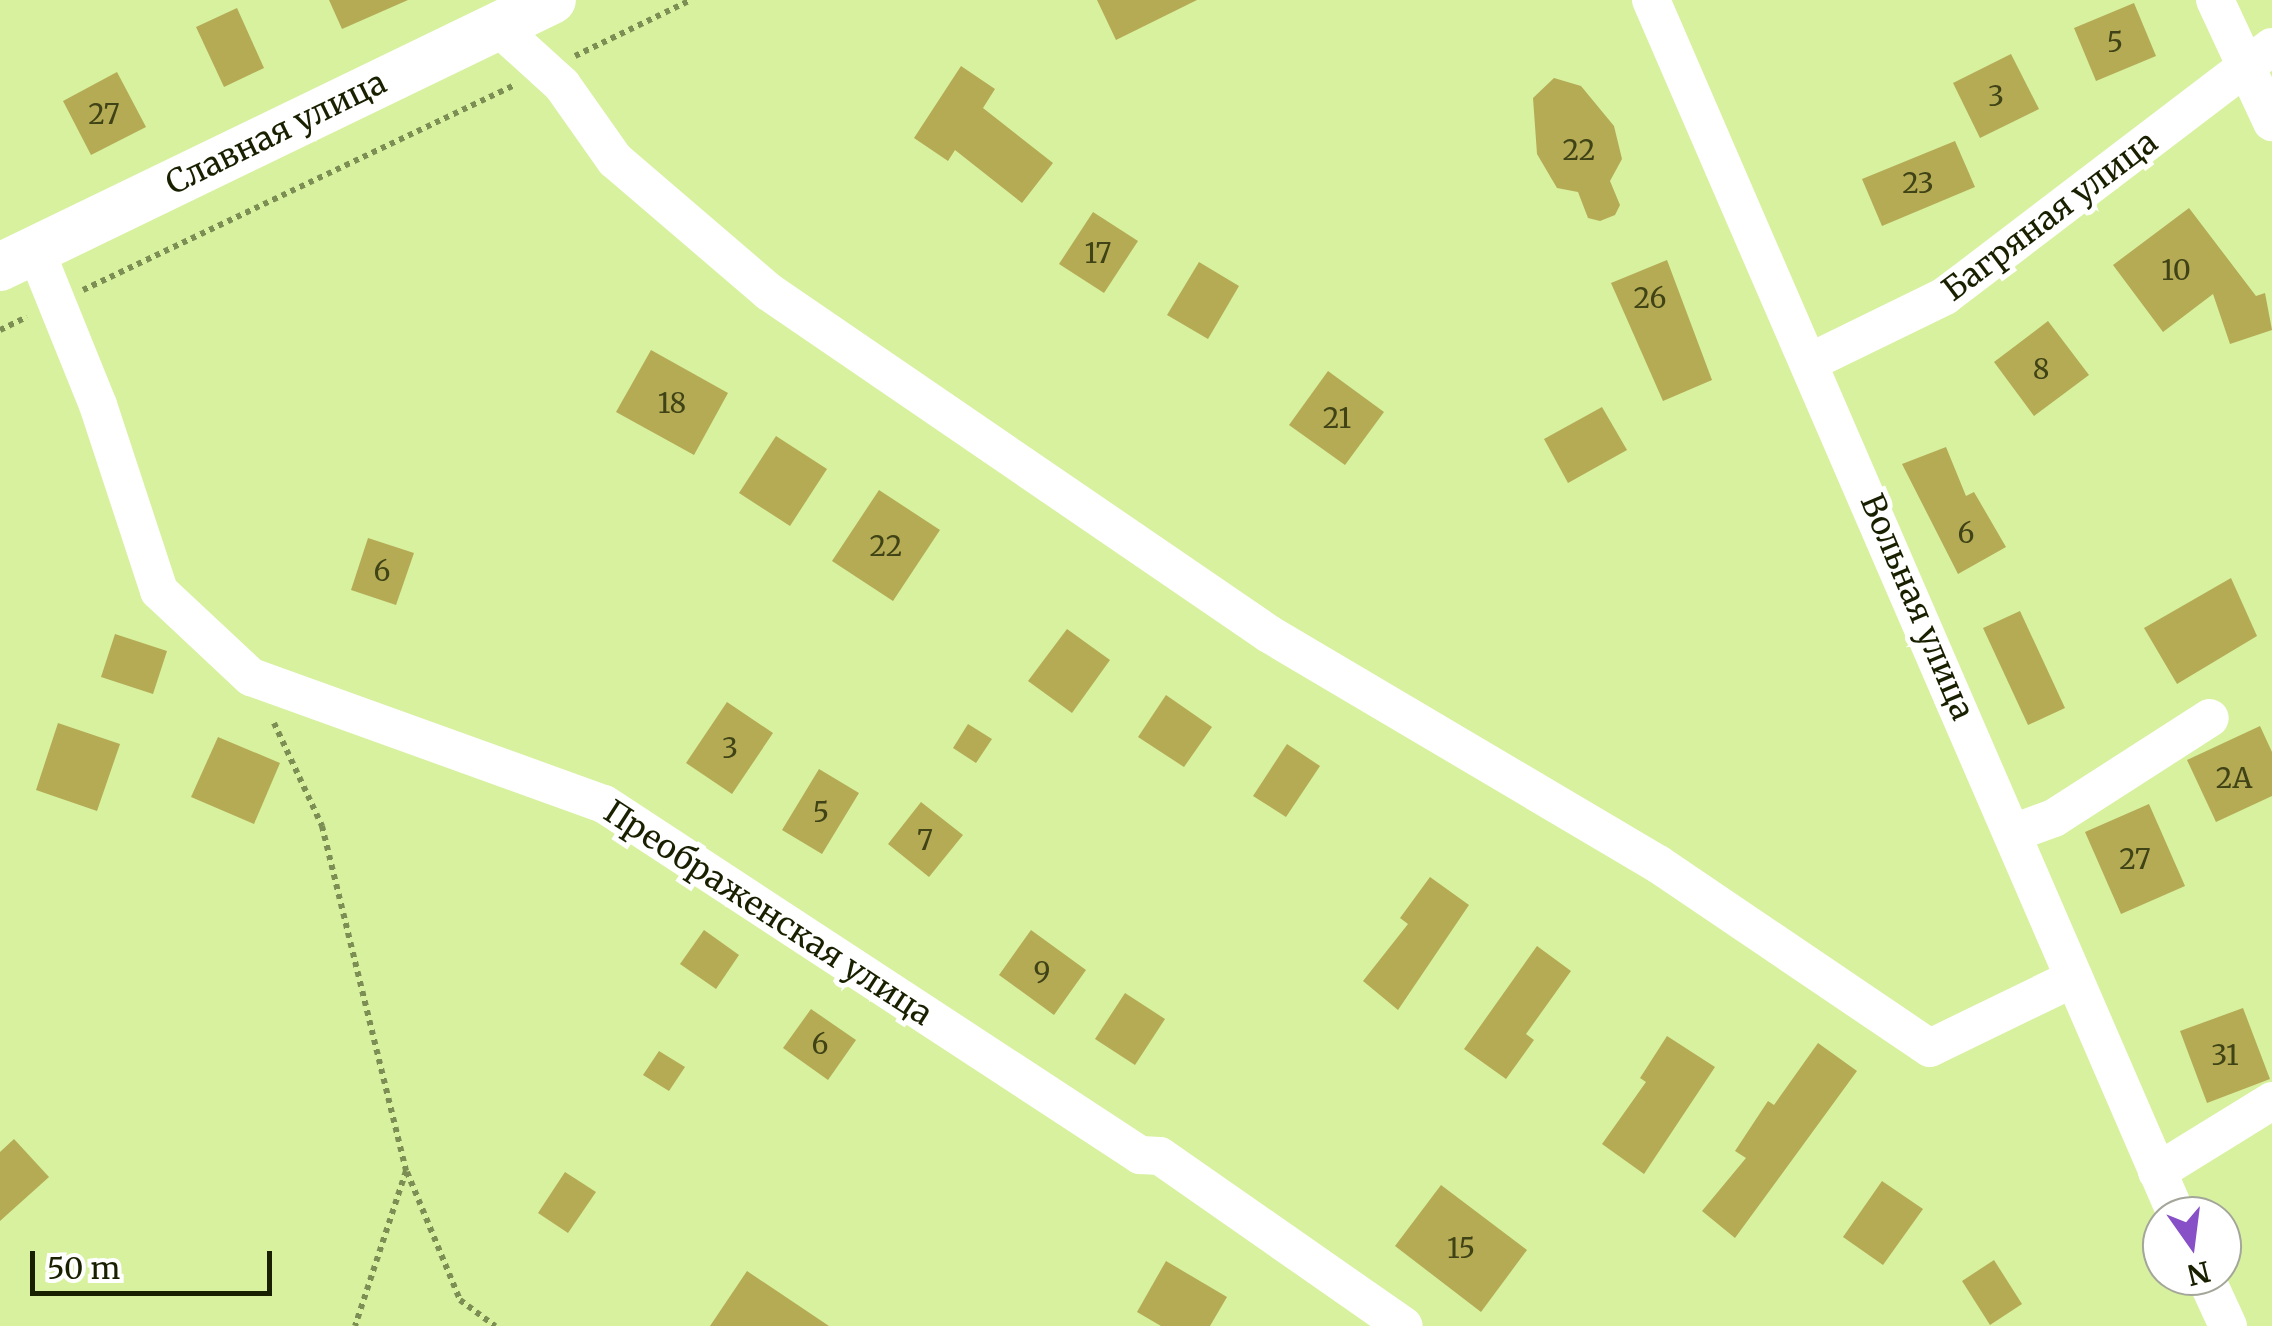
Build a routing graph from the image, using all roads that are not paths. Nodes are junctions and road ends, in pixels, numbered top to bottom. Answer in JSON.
{"nodes":[{"id":1,"x":1650,"y":0,"type":"edge"},
{"id":2,"x":2215,"y":0,"type":"edge"},
{"id":3,"x":518,"y":11,"type":"edge"},
{"id":4,"x":2260,"y":57,"type":"edge"},
{"id":5,"x":2272,"y":122,"type":"edge"},
{"id":6,"x":17,"y":258,"type":"edge"},
{"id":7,"x":1812,"y":361,"type":"junction"},
{"id":8,"x":2210,"y":718,"type":"dead end"},
{"id":9,"x":2013,"y":834,"type":"junction"},
{"id":10,"x":2074,"y":978,"type":"junction"},
{"id":11,"x":2272,"y":1100,"type":"edge"},
{"id":12,"x":2157,"y":1172,"type":"junction"},
{"id":13,"x":2168,"y":1196,"type":"edge"},
{"id":14,"x":2214,"y":1296,"type":"edge"},
{"id":15,"x":1404,"y":1326,"type":"edge"},
{"id":16,"x":2228,"y":1326,"type":"edge"}],
"edges":[{"from":1,"to":7,"type":"street","name":"Вольная улица"},
{"from":2,"to":4,"type":"street"},
{"from":3,"to":6,"type":"street","name":"Славная улица"},
{"from":3,"to":10,"type":"street"},
{"from":4,"to":5,"type":"street"},
{"from":4,"to":7,"type":"street","name":"Багряная улица"},
{"from":6,"to":15,"type":"street","name":"Преображенская улица"},
{"from":7,"to":9,"type":"street","name":"Вольная улица"},
{"from":8,"to":9,"type":"street"},
{"from":9,"to":10,"type":"street","name":"Вольная улица"},
{"from":10,"to":12,"type":"street","name":"Вольная улица"},
{"from":11,"to":12,"type":"street"},
{"from":12,"to":13,"type":"street","name":"Вольная улица"},
{"from":14,"to":16,"type":"street"}]}
